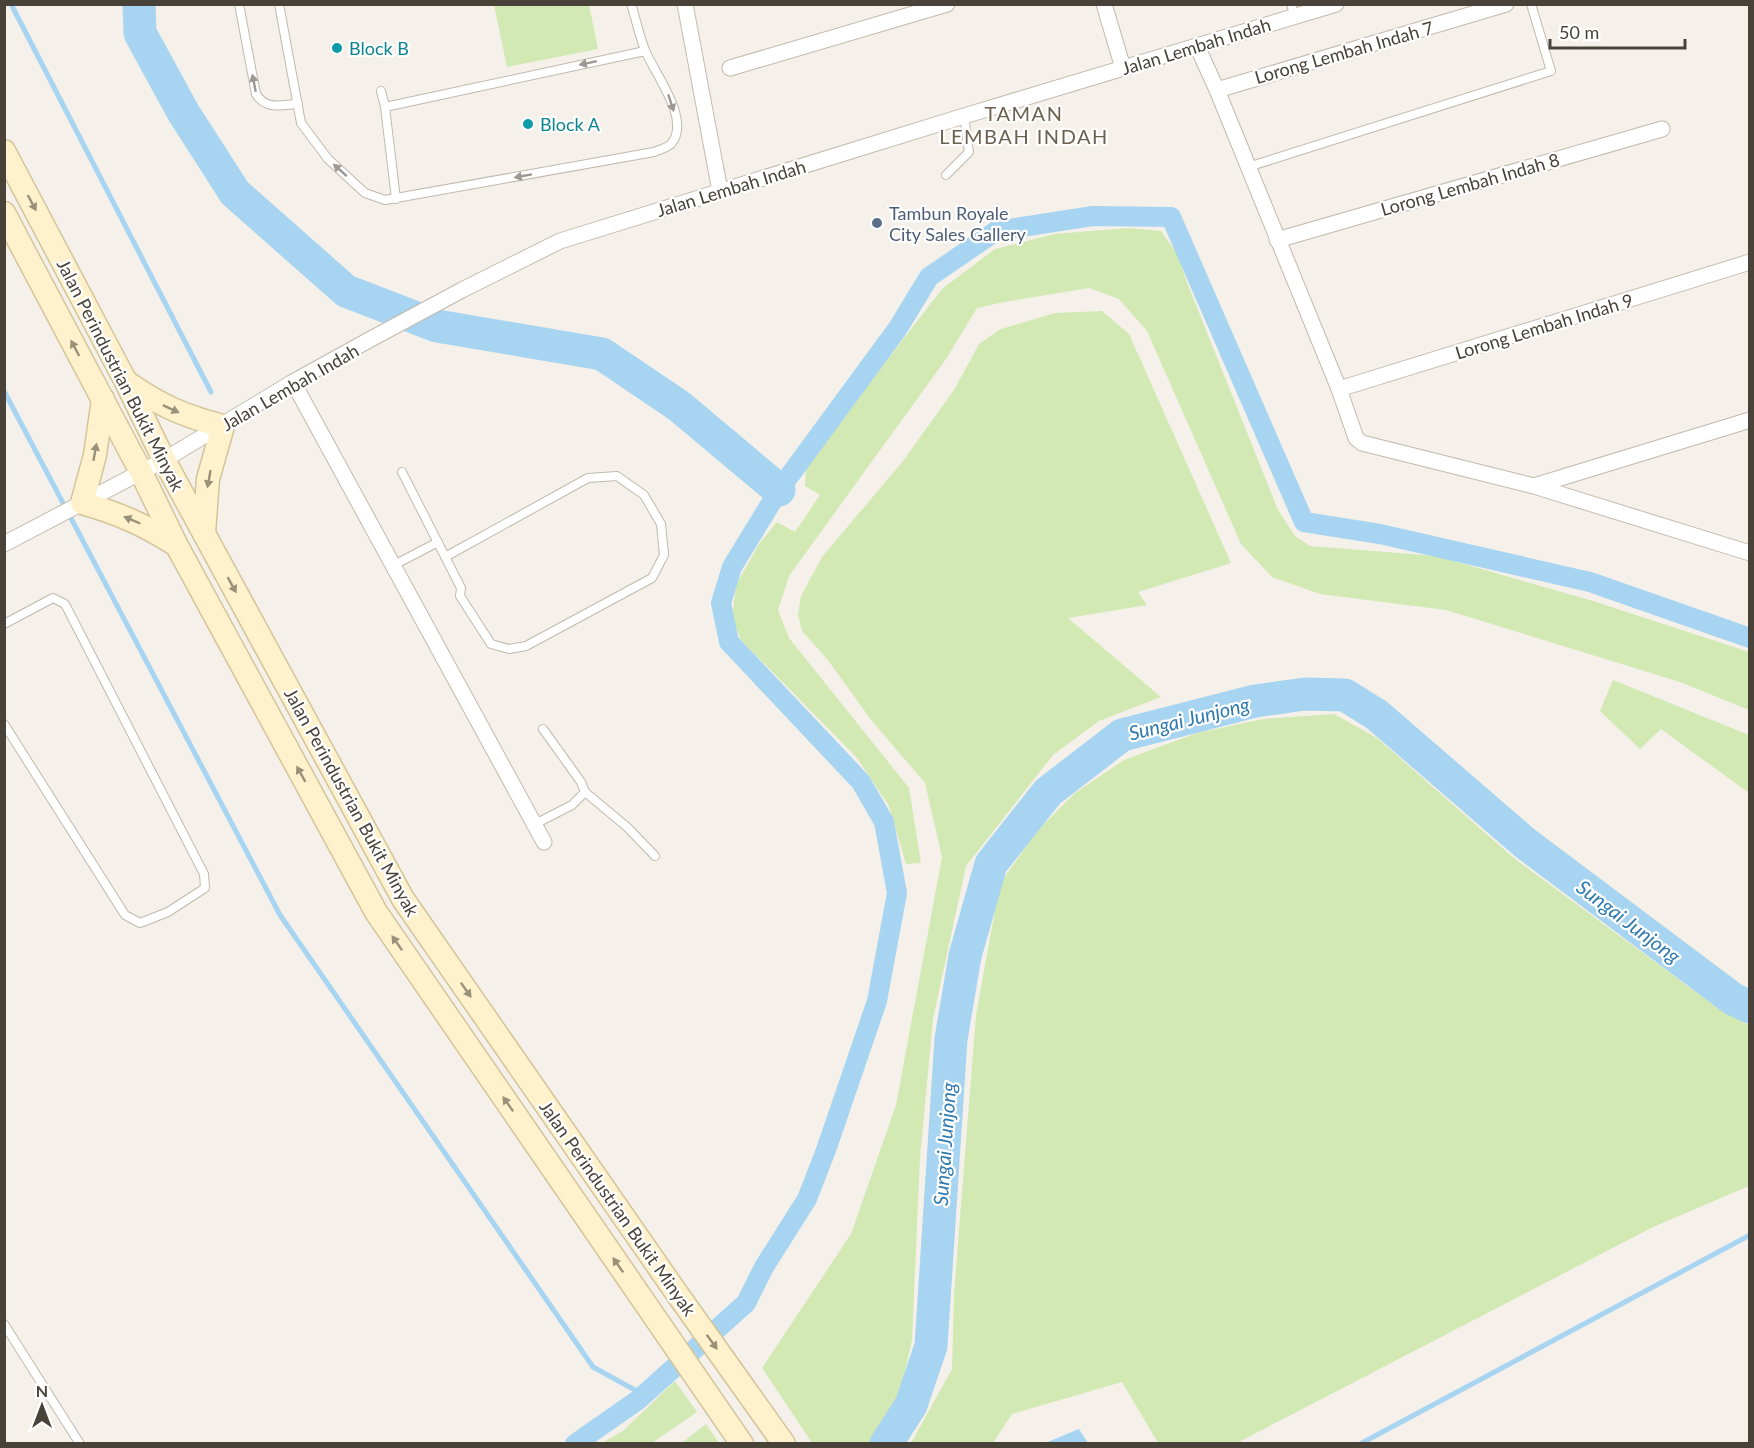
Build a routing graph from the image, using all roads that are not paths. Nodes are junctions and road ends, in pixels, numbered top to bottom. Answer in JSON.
{"nodes":[{"id":1,"x":239,"y":4,"type":"edge"},
{"id":2,"x":279,"y":4,"type":"edge"},
{"id":3,"x":632,"y":4,"type":"edge"},
{"id":4,"x":685,"y":4,"type":"edge"},
{"id":5,"x":947,"y":4,"type":"edge"},
{"id":6,"x":1104,"y":4,"type":"edge"},
{"id":7,"x":1336,"y":4,"type":"edge"},
{"id":8,"x":1506,"y":4,"type":"edge"},
{"id":9,"x":1531,"y":4,"type":"edge"},
{"id":10,"x":1293,"y":11,"type":"edge"},
{"id":11,"x":1197,"y":46,"type":"junction"},
{"id":12,"x":645,"y":51,"type":"junction"},
{"id":13,"x":730,"y":68,"type":"dead end"},
{"id":14,"x":1123,"y":68,"type":"junction"},
{"id":15,"x":1217,"y":90,"type":"junction"},
{"id":16,"x":381,"y":91,"type":"dead end"},
{"id":17,"x":298,"y":105,"type":"junction"},
{"id":18,"x":385,"y":107,"type":"junction"},
{"id":19,"x":964,"y":116,"type":"junction"},
{"id":20,"x":1662,"y":129,"type":"dead end"},
{"id":21,"x":4,"y":151,"type":"edge"},
{"id":22,"x":1250,"y":173,"type":"junction"},
{"id":23,"x":946,"y":175,"type":"dead end"},
{"id":24,"x":720,"y":191,"type":"junction"},
{"id":25,"x":396,"y":199,"type":"junction"},
{"id":26,"x":4,"y":213,"type":"edge"},
{"id":27,"x":1277,"y":240,"type":"junction"},
{"id":28,"x":1749,"y":262,"type":"edge"},
{"id":29,"x":125,"y":380,"type":"junction"},
{"id":30,"x":293,"y":382,"type":"junction"},
{"id":31,"x":1339,"y":389,"type":"junction"},
{"id":32,"x":103,"y":399,"type":"junction"},
{"id":33,"x":1749,"y":420,"type":"edge"},
{"id":34,"x":223,"y":426,"type":"junction"},
{"id":35,"x":164,"y":460,"type":"junction"},
{"id":36,"x":141,"y":472,"type":"junction"},
{"id":37,"x":402,"y":472,"type":"dead end"},
{"id":38,"x":1534,"y":486,"type":"junction"},
{"id":39,"x":72,"y":508,"type":"junction"},
{"id":40,"x":204,"y":534,"type":"junction"},
{"id":41,"x":438,"y":542,"type":"junction"},
{"id":42,"x":4,"y":544,"type":"edge"},
{"id":43,"x":177,"y":546,"type":"junction"},
{"id":44,"x":1749,"y":553,"type":"edge"},
{"id":45,"x":445,"y":557,"type":"junction"},
{"id":46,"x":394,"y":565,"type":"junction"},
{"id":47,"x":4,"y":624,"type":"edge"},
{"id":48,"x":4,"y":724,"type":"edge"},
{"id":49,"x":543,"y":729,"type":"dead end"},
{"id":50,"x":585,"y":792,"type":"junction"},
{"id":51,"x":535,"y":825,"type":"junction"},
{"id":52,"x":544,"y":842,"type":"dead end"},
{"id":53,"x":655,"y":856,"type":"dead end"},
{"id":54,"x":4,"y":1324,"type":"edge"},
{"id":55,"x":80,"y":1443,"type":"edge"},
{"id":56,"x":742,"y":1443,"type":"edge"},
{"id":57,"x":784,"y":1443,"type":"edge"}],
"edges":[{"from":17,"to":1,"type":"lane","one_way":true},
{"from":2,"to":17,"type":"lane"},
{"from":3,"to":12,"type":"lane"},
{"from":4,"to":24,"type":"street"},
{"from":5,"to":13,"type":"street"},
{"from":6,"to":14,"type":"street"},
{"from":7,"to":10,"type":"street","name":"Jalan Lembah Indah"},
{"from":8,"to":15,"type":"street","name":"Lorong Lembah Indah 7"},
{"from":9,"to":22,"type":"lane"},
{"from":10,"to":11,"type":"street","name":"Jalan Lembah Indah"},
{"from":11,"to":14,"type":"street","name":"Jalan Lembah Indah"},
{"from":11,"to":15,"type":"street"},
{"from":12,"to":18,"type":"lane","one_way":true},
{"from":12,"to":25,"type":"lane","one_way":true},
{"from":14,"to":19,"type":"street","name":"Jalan Lembah Indah"},
{"from":15,"to":22,"type":"street"},
{"from":16,"to":18,"type":"lane"},
{"from":25,"to":17,"type":"lane","one_way":true},
{"from":18,"to":25,"type":"lane"},
{"from":19,"to":23,"type":"lane"},
{"from":19,"to":24,"type":"street","name":"Jalan Lembah Indah"},
{"from":20,"to":27,"type":"street","name":"Lorong Lembah Indah 8"},
{"from":21,"to":29,"type":"main road","name":"Jalan Perindustrian Bukit Minyak","one_way":true},
{"from":22,"to":27,"type":"street"},
{"from":24,"to":30,"type":"street","name":"Jalan Lembah Indah"},
{"from":32,"to":26,"type":"main road","name":"Jalan Perindustrian Bukit Minyak","one_way":true},
{"from":27,"to":31,"type":"street"},
{"from":28,"to":31,"type":"street","name":"Lorong Lembah Indah 9"},
{"from":29,"to":34,"type":"main road","one_way":true},
{"from":29,"to":35,"type":"main road","name":"Jalan Perindustrian Bukit Minyak"},
{"from":30,"to":34,"type":"street","name":"Jalan Lembah Indah"},
{"from":30,"to":46,"type":"street"},
{"from":31,"to":38,"type":"street"},
{"from":32,"to":36,"type":"main road","name":"Jalan Perindustrian Bukit Minyak"},
{"from":39,"to":32,"type":"main road","one_way":true},
{"from":33,"to":38,"type":"street"},
{"from":34,"to":35,"type":"street","name":"Jalan Lembah Indah"},
{"from":34,"to":40,"type":"main road","one_way":true},
{"from":35,"to":36,"type":"street","name":"Jalan Lembah Indah"},
{"from":35,"to":40,"type":"main road","name":"Jalan Perindustrian Bukit Minyak"},
{"from":36,"to":39,"type":"street","name":"Jalan Lembah Indah"},
{"from":36,"to":43,"type":"main road","name":"Jalan Perindustrian Bukit Minyak"},
{"from":37,"to":41,"type":"lane"},
{"from":38,"to":44,"type":"street"},
{"from":39,"to":42,"type":"street","name":"Jalan Lembah Indah"},
{"from":43,"to":39,"type":"main road","one_way":true},
{"from":40,"to":57,"type":"main road","name":"Jalan Perindustrian Bukit Minyak","one_way":true},
{"from":41,"to":45,"type":"lane"},
{"from":41,"to":46,"type":"lane"},
{"from":56,"to":43,"type":"main road","name":"Jalan Perindustrian Bukit Minyak","one_way":true},
{"from":45,"to":45,"type":"lane"},
{"from":46,"to":51,"type":"street"},
{"from":47,"to":48,"type":"lane"},
{"from":49,"to":50,"type":"lane"},
{"from":50,"to":51,"type":"lane"},
{"from":50,"to":53,"type":"lane"},
{"from":51,"to":52,"type":"street"},
{"from":54,"to":55,"type":"lane"}]}
